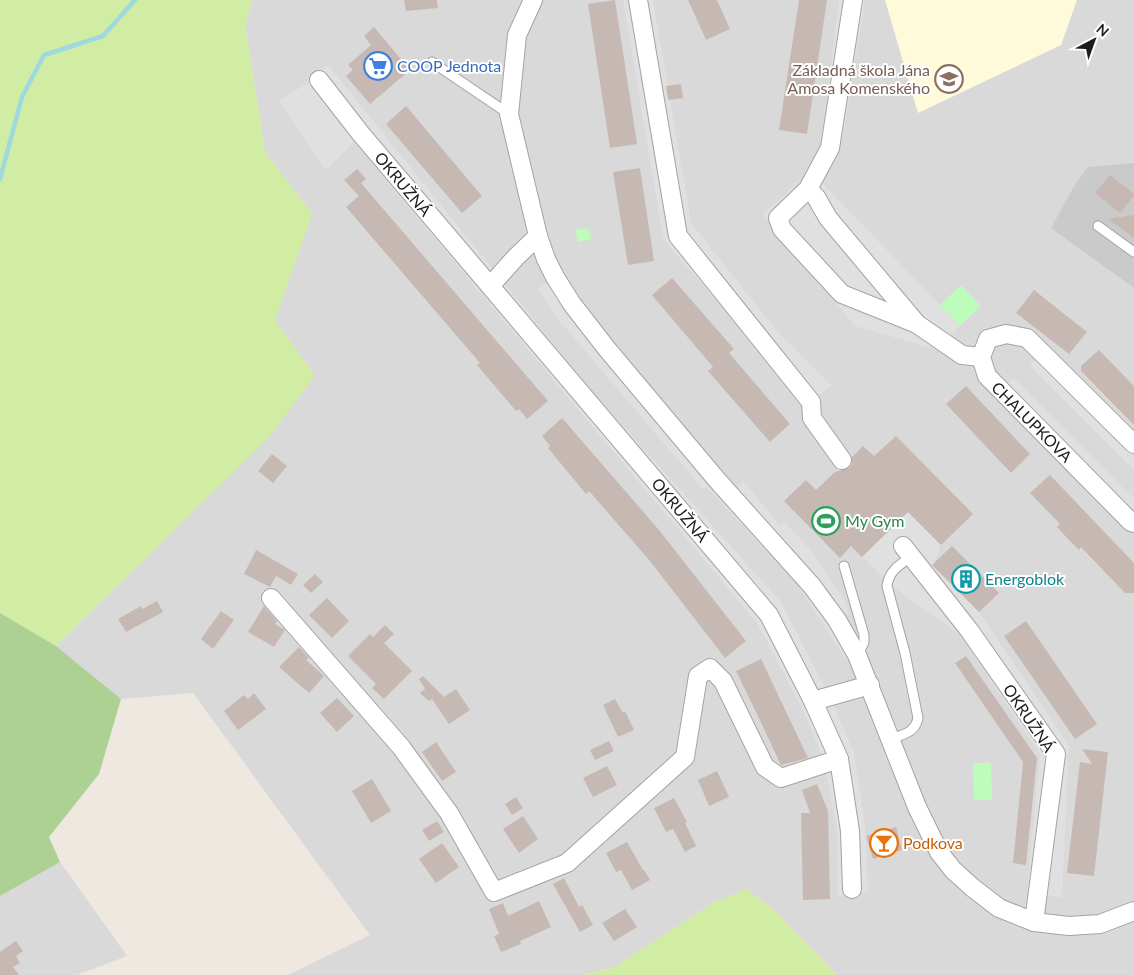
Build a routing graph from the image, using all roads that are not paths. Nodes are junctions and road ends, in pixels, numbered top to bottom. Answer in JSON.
{"nodes":[{"id":1,"x":532,"y":0,"type":"edge"},
{"id":2,"x":638,"y":0,"type":"edge"},
{"id":3,"x":854,"y":0,"type":"edge"},
{"id":4,"x":432,"y":62,"type":"dead end"},
{"id":5,"x":319,"y":80,"type":"dead end"},
{"id":6,"x":509,"y":114,"type":"junction"},
{"id":7,"x":808,"y":189,"type":"junction"},
{"id":8,"x":1098,"y":226,"type":"dead end"},
{"id":9,"x":538,"y":236,"type":"junction"},
{"id":10,"x":1134,"y":252,"type":"edge"},
{"id":11,"x":490,"y":286,"type":"junction"},
{"id":12,"x":917,"y":324,"type":"junction"},
{"id":13,"x":981,"y":357,"type":"junction"},
{"id":14,"x":1134,"y":444,"type":"edge"},
{"id":15,"x":842,"y":460,"type":"dead end"},
{"id":16,"x":1134,"y":523,"type":"edge"},
{"id":17,"x":907,"y":551,"type":"joint"},
{"id":18,"x":844,"y":566,"type":"dead end"},
{"id":19,"x":271,"y":598,"type":"dead end"},
{"id":20,"x":857,"y":655,"type":"junction"},
{"id":21,"x":870,"y":686,"type":"junction"},
{"id":22,"x":813,"y":702,"type":"junction"},
{"id":23,"x":890,"y":739,"type":"junction"},
{"id":24,"x":839,"y":758,"type":"junction"},
{"id":25,"x":852,"y":889,"type":"dead end"},
{"id":26,"x":1134,"y":911,"type":"edge"},
{"id":27,"x":1034,"y":922,"type":"junction"}],
"edges":[{"from":1,"to":6,"type":"street"},
{"from":2,"to":15,"type":"street"},
{"from":3,"to":7,"type":"street"},
{"from":4,"to":6,"type":"lane"},
{"from":5,"to":11,"type":"street","name":"OKRUŽNÁ"},
{"from":6,"to":9,"type":"street"},
{"from":7,"to":12,"type":"street"},
{"from":7,"to":12,"type":"street"},
{"from":8,"to":10,"type":"lane"},
{"from":9,"to":11,"type":"street"},
{"from":9,"to":20,"type":"street"},
{"from":11,"to":22,"type":"street","name":"OKRUŽNÁ"},
{"from":12,"to":13,"type":"street"},
{"from":13,"to":14,"type":"street"},
{"from":13,"to":16,"type":"street","name":"CHALUPKOVA"},
{"from":17,"to":23,"type":"lane"},
{"from":17,"to":27,"type":"street","name":"OKRUŽNÁ"},
{"from":18,"to":20,"type":"lane"},
{"from":19,"to":24,"type":"street"},
{"from":20,"to":21,"type":"street"},
{"from":21,"to":22,"type":"street"},
{"from":21,"to":23,"type":"street"},
{"from":22,"to":24,"type":"street","name":"OKRUŽNÁ"},
{"from":23,"to":27,"type":"street"},
{"from":24,"to":25,"type":"street","name":"OKRUŽNÁ"},
{"from":26,"to":27,"type":"street"}]}
